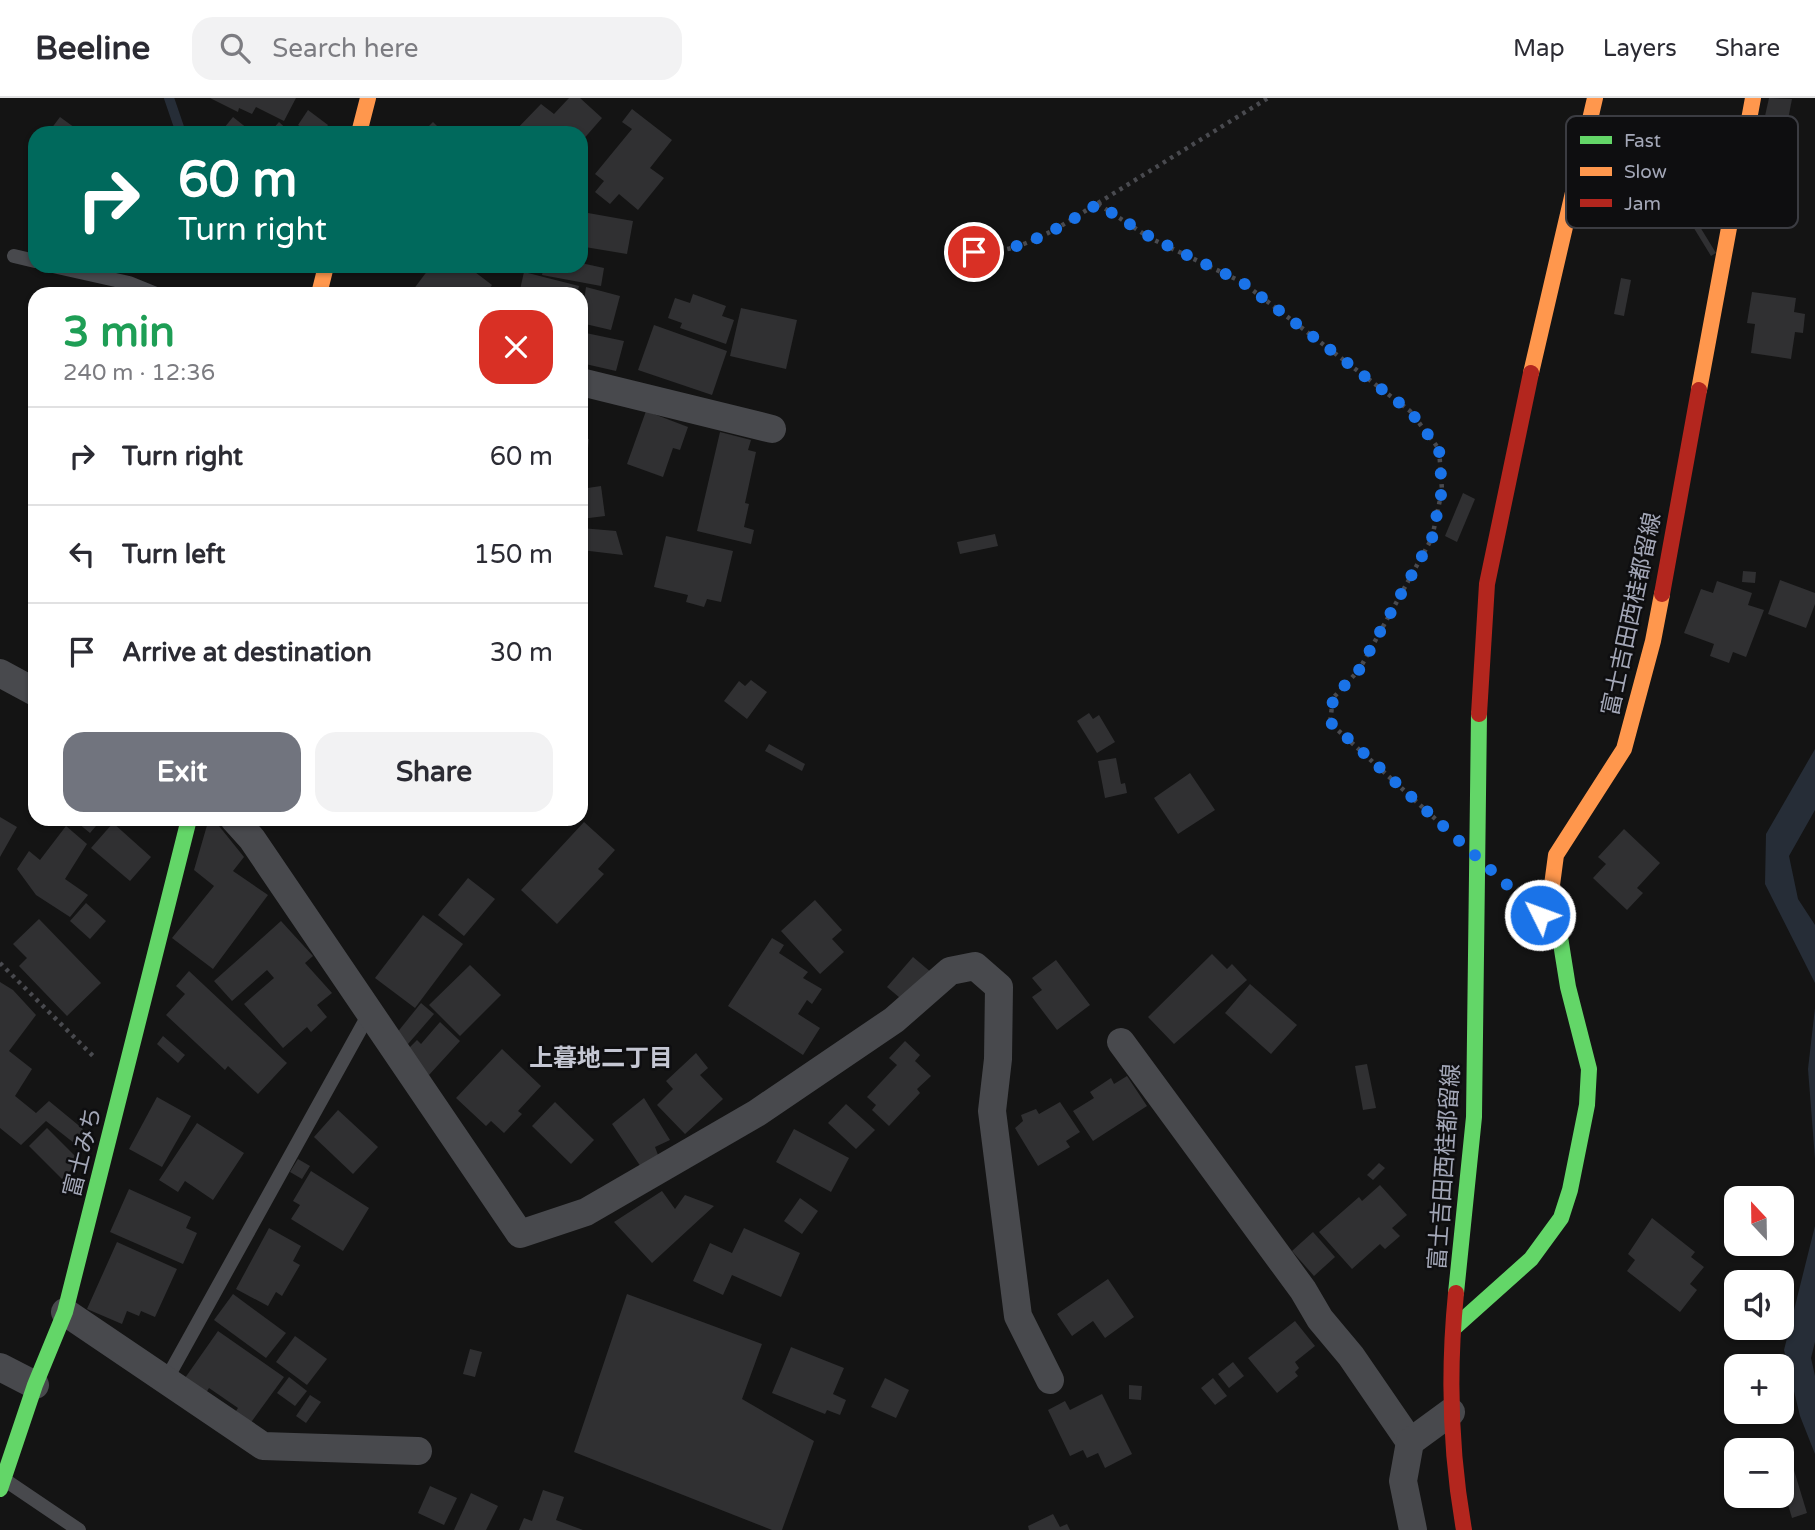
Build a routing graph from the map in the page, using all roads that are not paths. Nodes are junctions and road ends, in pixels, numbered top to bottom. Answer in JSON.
{"nodes":[{"id":1,"x":368,"y":98,"type":"edge"},
{"id":2,"x":1595,"y":98,"type":"edge"},
{"id":3,"x":1753,"y":98,"type":"edge"},
{"id":4,"x":1591,"y":116,"type":"edge"},
{"id":5,"x":1750,"y":116,"type":"edge"},
{"id":6,"x":361,"y":126,"type":"edge"},
{"id":7,"x":1566,"y":222,"type":"edge"},
{"id":8,"x":1729,"y":228,"type":"edge"},
{"id":9,"x":14,"y":256,"type":"dead end"},
{"id":10,"x":28,"y":259,"type":"edge"},
{"id":11,"x":83,"y":273,"type":"edge"},
{"id":12,"x":138,"y":287,"type":"edge"},
{"id":13,"x":588,"y":384,"type":"edge"},
{"id":14,"x":772,"y":429,"type":"dead end"},
{"id":15,"x":0,"y":673,"type":"edge"},
{"id":16,"x":28,"y":688,"type":"edge"},
{"id":17,"x":187,"y":826,"type":"edge"},
{"id":18,"x":240,"y":826,"type":"edge"},
{"id":19,"x":370,"y":1012,"type":"junction"},
{"id":20,"x":1121,"y":1042,"type":"dead end"},
{"id":21,"x":65,"y":1312,"type":"junction"},
{"id":22,"x":1455,"y":1327,"type":"junction"},
{"id":23,"x":0,"y":1367,"type":"edge"},
{"id":24,"x":1050,"y":1380,"type":"dead end"},
{"id":25,"x":165,"y":1382,"type":"junction"},
{"id":26,"x":35,"y":1385,"type":"junction"},
{"id":27,"x":1451,"y":1412,"type":"junction"},
{"id":28,"x":1410,"y":1442,"type":"junction"},
{"id":29,"x":418,"y":1451,"type":"dead end"},
{"id":30,"x":2,"y":1484,"type":"edge"},
{"id":31,"x":79,"y":1530,"type":"edge"},
{"id":32,"x":1413,"y":1530,"type":"edge"},
{"id":33,"x":1464,"y":1530,"type":"edge"}],
"edges":[{"from":1,"to":6,"type":"main road"},
{"from":2,"to":4,"type":"main road","name":"富士吉田西桂都留線"},
{"from":3,"to":5,"type":"main road","name":"富士吉田西桂都留線"},
{"from":7,"to":22,"type":"main road","name":"富士吉田西桂都留線"},
{"from":8,"to":22,"type":"main road","name":"富士吉田西桂都留線"},
{"from":9,"to":10,"type":"lane"},
{"from":11,"to":12,"type":"lane"},
{"from":13,"to":14,"type":"street"},
{"from":15,"to":16,"type":"street"},
{"from":17,"to":21,"type":"main road","name":"富士みち"},
{"from":18,"to":19,"type":"street"},
{"from":19,"to":24,"type":"street"},
{"from":19,"to":25,"type":"lane"},
{"from":20,"to":28,"type":"street"},
{"from":21,"to":25,"type":"street"},
{"from":21,"to":26,"type":"main road","name":"富士みち"},
{"from":22,"to":27,"type":"main road","name":"富士吉田西桂都留線"},
{"from":23,"to":26,"type":"street"},
{"from":25,"to":29,"type":"street"},
{"from":26,"to":30,"type":"main road","name":"富士みち"},
{"from":27,"to":28,"type":"street"},
{"from":27,"to":33,"type":"main road","name":"富士吉田西桂都留線"},
{"from":28,"to":32,"type":"street"},
{"from":30,"to":31,"type":"lane"}]}
